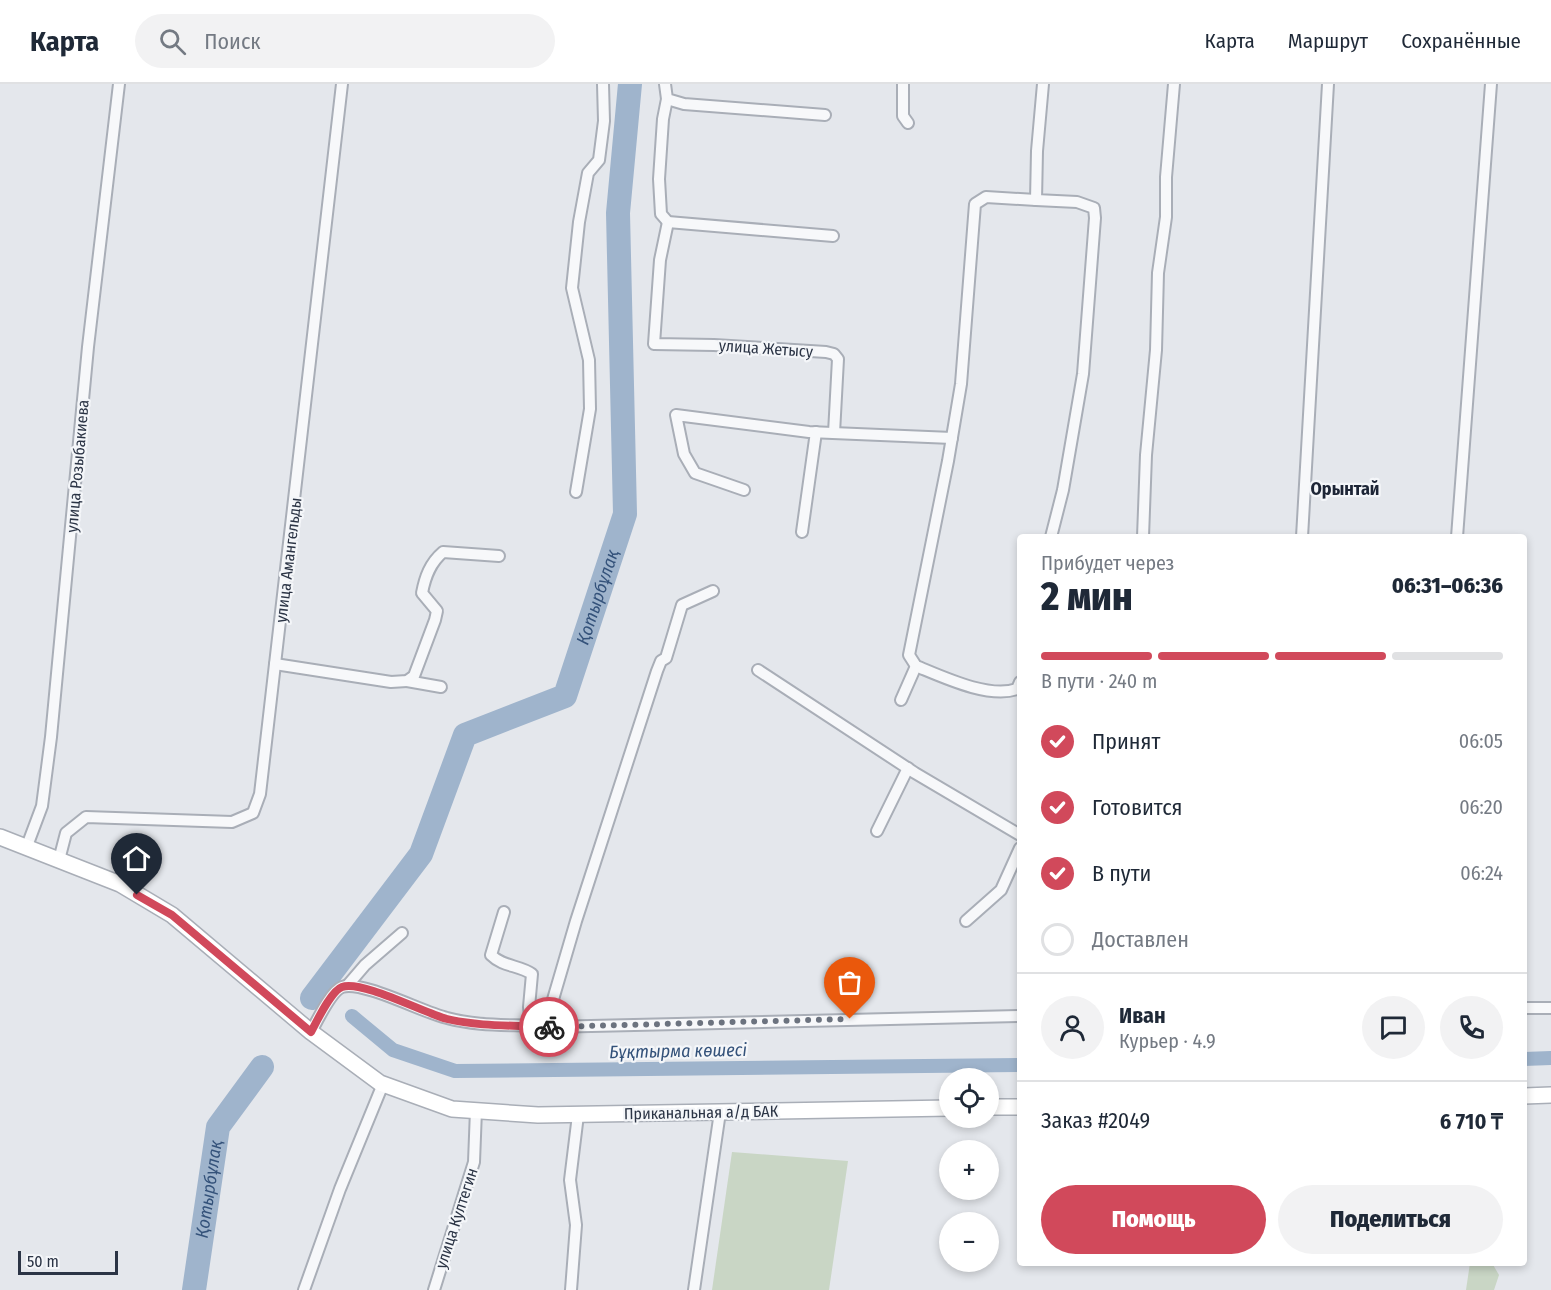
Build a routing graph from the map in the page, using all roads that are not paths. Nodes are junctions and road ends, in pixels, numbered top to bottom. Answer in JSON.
{"nodes":[{"id":1,"x":119,"y":84,"type":"edge"},
{"id":2,"x":342,"y":84,"type":"edge"},
{"id":3,"x":603,"y":84,"type":"edge"},
{"id":4,"x":665,"y":84,"type":"edge"},
{"id":5,"x":903,"y":84,"type":"edge"},
{"id":6,"x":1043,"y":84,"type":"edge"},
{"id":7,"x":1174,"y":84,"type":"edge"},
{"id":8,"x":1328,"y":84,"type":"edge"},
{"id":9,"x":1491,"y":84,"type":"edge"},
{"id":10,"x":667,"y":99,"type":"junction"},
{"id":11,"x":825,"y":115,"type":"dead end"},
{"id":12,"x":908,"y":123,"type":"dead end"},
{"id":13,"x":1036,"y":200,"type":"junction"},
{"id":14,"x":668,"y":222,"type":"junction"},
{"id":15,"x":833,"y":236,"type":"dead end"},
{"id":16,"x":816,"y":432,"type":"junction"},
{"id":17,"x":834,"y":433,"type":"junction"},
{"id":18,"x":952,"y":438,"type":"junction"},
{"id":19,"x":744,"y":490,"type":"dead end"},
{"id":20,"x":576,"y":492,"type":"dead end"},
{"id":21,"x":802,"y":532,"type":"dead end"},
{"id":22,"x":1051,"y":534,"type":"edge"},
{"id":23,"x":1143,"y":534,"type":"edge"},
{"id":24,"x":1302,"y":534,"type":"edge"},
{"id":25,"x":1457,"y":534,"type":"edge"},
{"id":26,"x":499,"y":556,"type":"dead end"},
{"id":27,"x":713,"y":591,"type":"dead end"},
{"id":28,"x":275,"y":664,"type":"junction"},
{"id":29,"x":916,"y":666,"type":"junction"},
{"id":30,"x":758,"y":670,"type":"dead end"},
{"id":31,"x":407,"y":681,"type":"junction"},
{"id":32,"x":441,"y":687,"type":"dead end"},
{"id":33,"x":1017,"y":689,"type":"edge"},
{"id":34,"x":901,"y":700,"type":"dead end"},
{"id":35,"x":909,"y":768,"type":"junction"},
{"id":36,"x":877,"y":831,"type":"dead end"},
{"id":37,"x":1017,"y":833,"type":"edge"},
{"id":38,"x":0,"y":837,"type":"edge"},
{"id":39,"x":27,"y":846,"type":"junction"},
{"id":40,"x":1017,"y":855,"type":"edge"},
{"id":41,"x":59,"y":860,"type":"junction"},
{"id":42,"x":504,"y":912,"type":"dead end"},
{"id":43,"x":966,"y":921,"type":"dead end"},
{"id":44,"x":402,"y":933,"type":"dead end"},
{"id":45,"x":347,"y":986,"type":"junction"},
{"id":46,"x":1527,"y":1008,"type":"edge"},
{"id":47,"x":1551,"y":1008,"type":"edge"},
{"id":48,"x":1017,"y":1016,"type":"edge"},
{"id":49,"x":531,"y":1026,"type":"junction"},
{"id":50,"x":548,"y":1027,"type":"junction"},
{"id":51,"x":311,"y":1032,"type":"junction"},
{"id":52,"x":383,"y":1084,"type":"junction"},
{"id":53,"x":1551,"y":1095,"type":"edge"},
{"id":54,"x":1527,"y":1096,"type":"edge"},
{"id":55,"x":999,"y":1107,"type":"edge"},
{"id":56,"x":1017,"y":1107,"type":"edge"},
{"id":57,"x":939,"y":1108,"type":"edge"},
{"id":58,"x":476,"y":1110,"type":"junction"},
{"id":59,"x":720,"y":1112,"type":"junction"},
{"id":60,"x":578,"y":1114,"type":"junction"},
{"id":61,"x":304,"y":1290,"type":"edge"},
{"id":62,"x":434,"y":1290,"type":"edge"},
{"id":63,"x":571,"y":1290,"type":"edge"},
{"id":64,"x":694,"y":1290,"type":"edge"}],
"edges":[{"from":1,"to":39,"type":"street","name":"улица Розыбакиева"},
{"from":2,"to":28,"type":"street","name":"улица Амангельды"},
{"from":3,"to":20,"type":"street"},
{"from":4,"to":10,"type":"street"},
{"from":5,"to":12,"type":"street"},
{"from":6,"to":13,"type":"street"},
{"from":7,"to":23,"type":"street"},
{"from":8,"to":24,"type":"street"},
{"from":9,"to":25,"type":"street"},
{"from":10,"to":11,"type":"street"},
{"from":10,"to":14,"type":"street"},
{"from":13,"to":18,"type":"street"},
{"from":13,"to":22,"type":"street"},
{"from":14,"to":15,"type":"street"},
{"from":14,"to":17,"type":"street","name":"улица Жетысу"},
{"from":16,"to":17,"type":"street"},
{"from":16,"to":19,"type":"street"},
{"from":16,"to":21,"type":"street"},
{"from":17,"to":18,"type":"street"},
{"from":18,"to":29,"type":"street"},
{"from":26,"to":31,"type":"street"},
{"from":27,"to":50,"type":"street"},
{"from":28,"to":31,"type":"street"},
{"from":28,"to":41,"type":"street","name":"улица Амангельды"},
{"from":29,"to":33,"type":"street"},
{"from":29,"to":34,"type":"street"},
{"from":30,"to":35,"type":"street"},
{"from":31,"to":32,"type":"street"},
{"from":35,"to":36,"type":"street"},
{"from":35,"to":37,"type":"street"},
{"from":38,"to":39,"type":"main road","name":"Приканальная а/д БАК"},
{"from":39,"to":41,"type":"main road","name":"Приканальная а/д БАК"},
{"from":40,"to":43,"type":"street"},
{"from":41,"to":51,"type":"main road","name":"Приканальная а/д БАК"},
{"from":42,"to":49,"type":"street"},
{"from":44,"to":45,"type":"street"},
{"from":45,"to":49,"type":"street"},
{"from":45,"to":51,"type":"street"},
{"from":46,"to":47,"type":"street"},
{"from":48,"to":50,"type":"street"},
{"from":49,"to":50,"type":"street"},
{"from":51,"to":52,"type":"main road","name":"Приканальная а/д БАК"},
{"from":52,"to":58,"type":"main road","name":"Приканальная а/д БАК"},
{"from":52,"to":61,"type":"street"},
{"from":53,"to":54,"type":"main road"},
{"from":55,"to":56,"type":"main road"},
{"from":57,"to":59,"type":"main road","name":"Приканальная а/д БАК"},
{"from":58,"to":60,"type":"main road","name":"Приканальная а/д БАК"},
{"from":58,"to":62,"type":"street","name":"улица Култегин"},
{"from":59,"to":60,"type":"main road","name":"Приканальная а/д БАК"},
{"from":59,"to":64,"type":"street"},
{"from":60,"to":63,"type":"street"}]}
